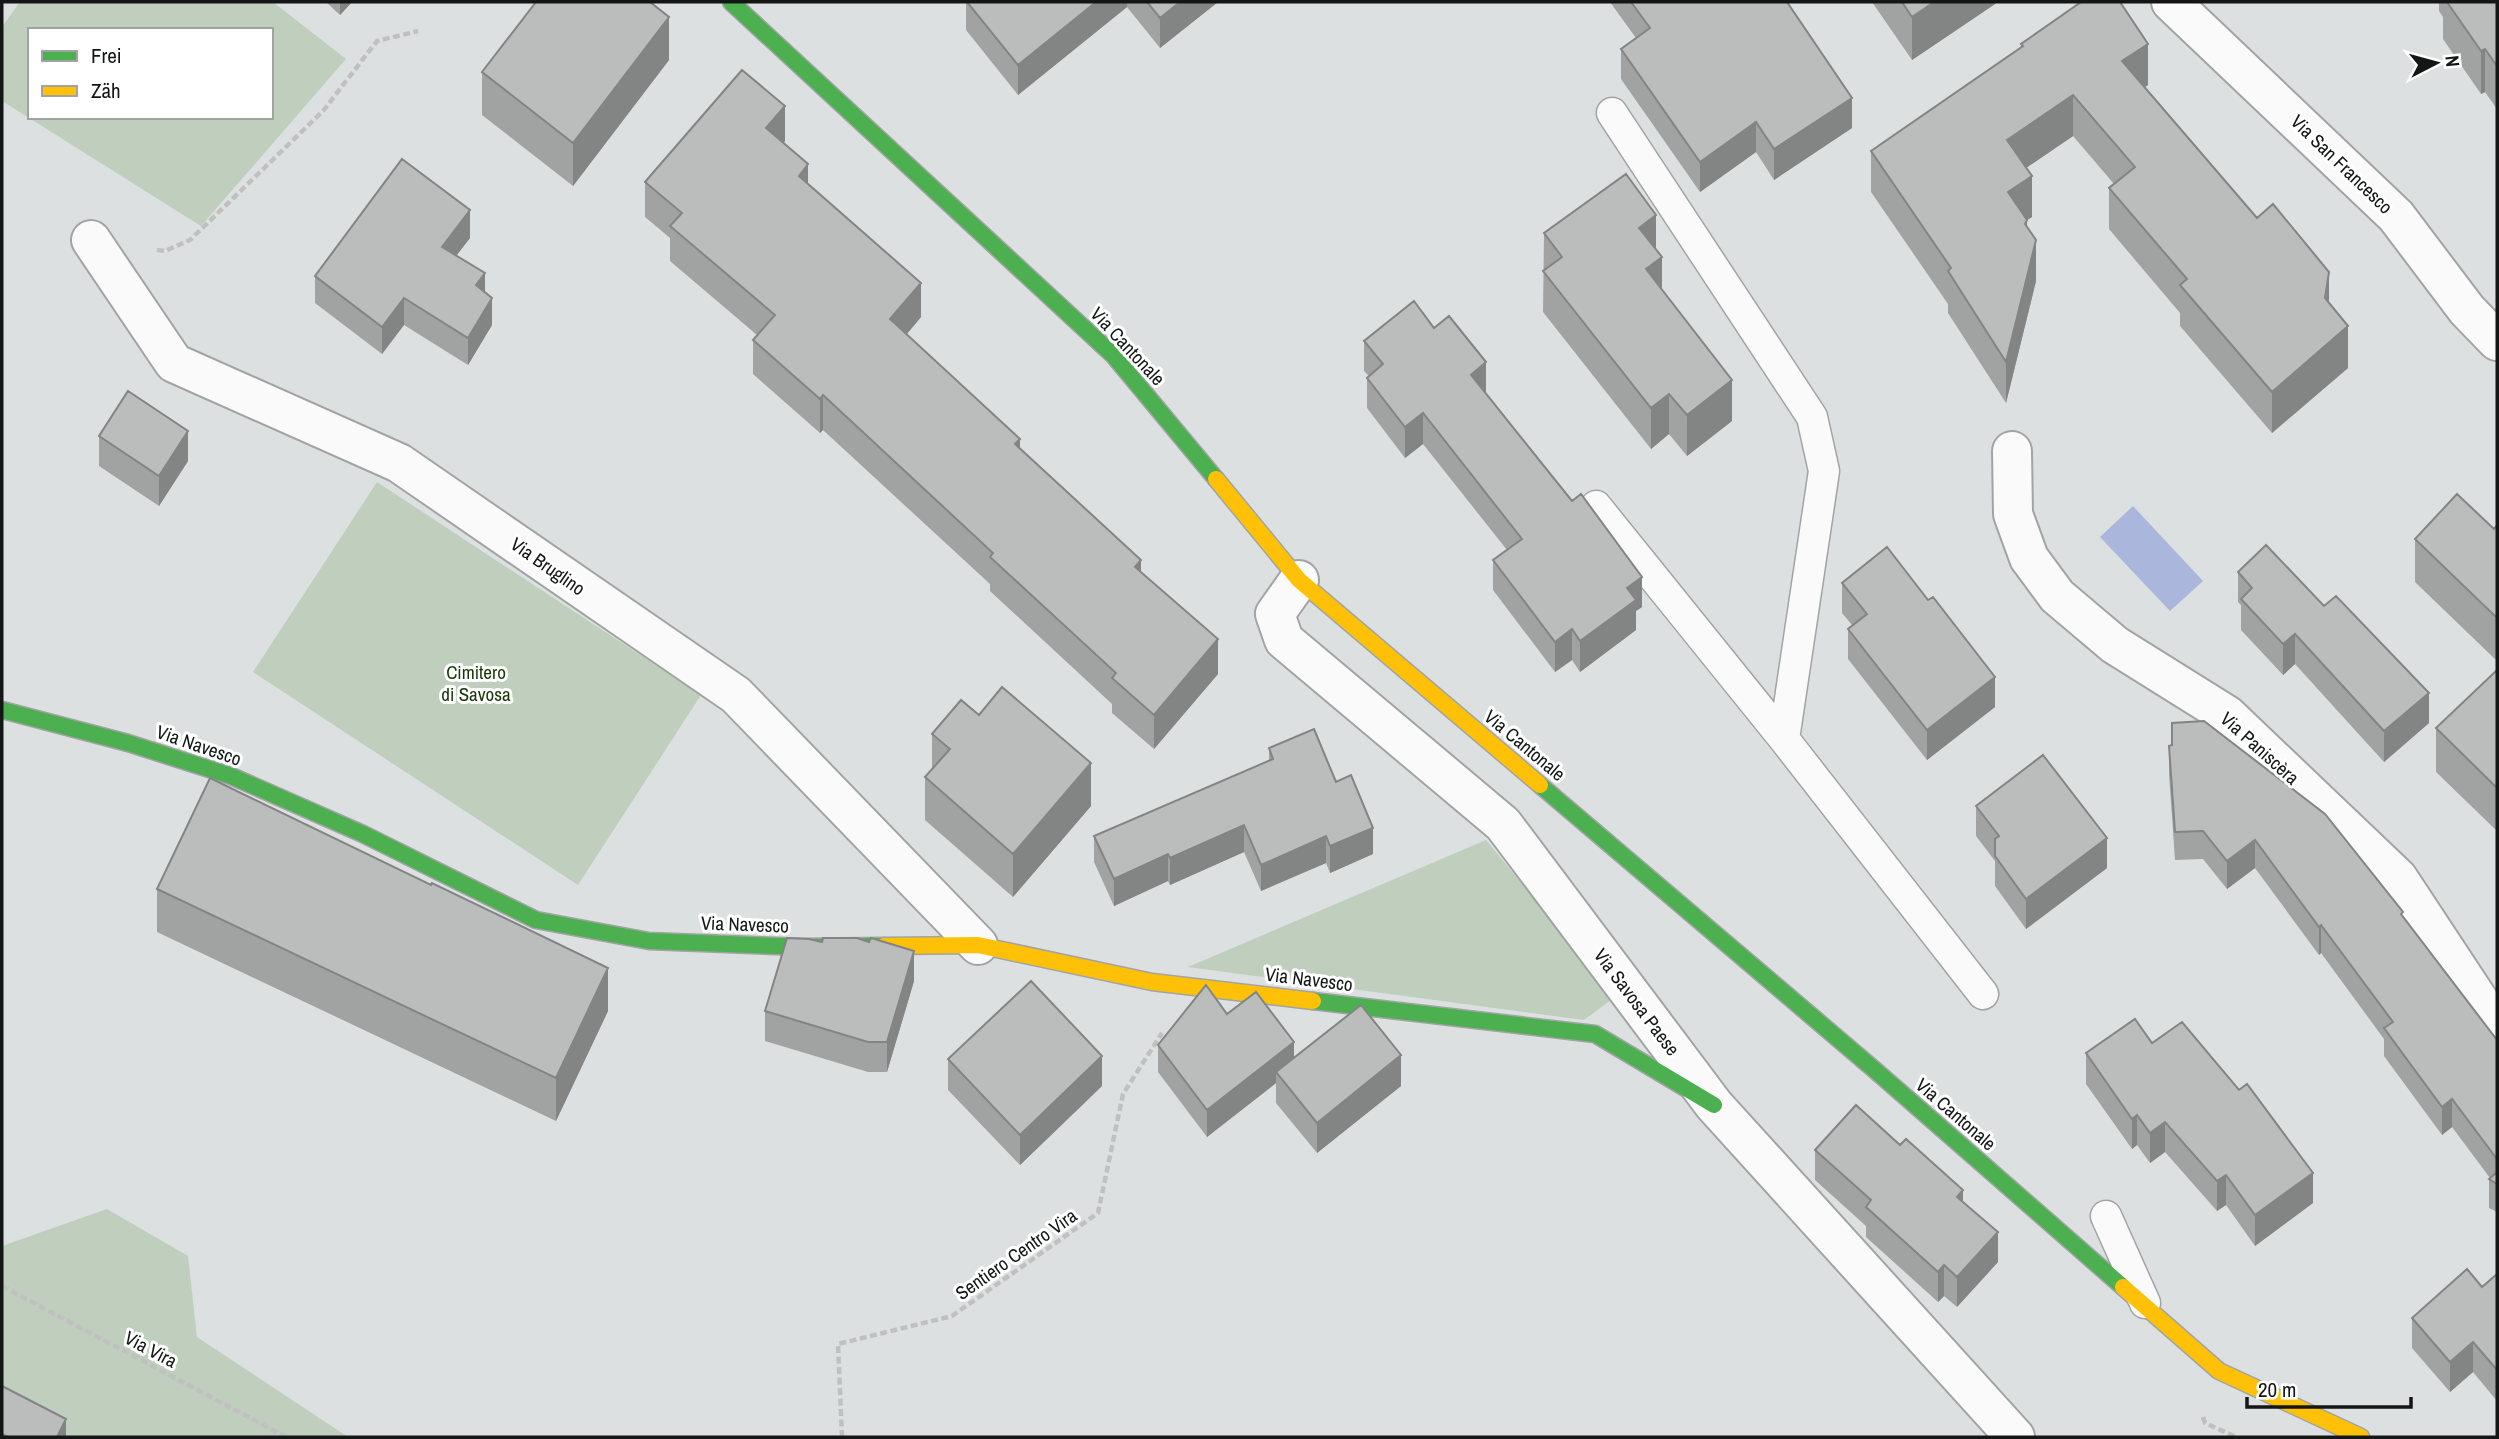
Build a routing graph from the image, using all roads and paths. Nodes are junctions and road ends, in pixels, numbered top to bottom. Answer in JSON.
{"nodes":[{"id":1,"x":731,"y":2,"type":"edge"},
{"id":2,"x":2171,"y":2,"type":"edge"},
{"id":3,"x":418,"y":32,"type":"dead end"},
{"id":4,"x":1612,"y":113,"type":"dead end"},
{"id":5,"x":91,"y":240,"type":"joint"},
{"id":6,"x":2497,"y":341,"type":"edge"},
{"id":7,"x":2012,"y":451,"type":"dead end"},
{"id":8,"x":1596,"y":506,"type":"dead end"},
{"id":9,"x":1299,"y":580,"type":"junction"},
{"id":10,"x":2,"y":710,"type":"edge"},
{"id":11,"x":1784,"y":739,"type":"junction"},
{"id":12,"x":978,"y":945,"type":"junction"},
{"id":13,"x":1192,"y":987,"type":"junction"},
{"id":14,"x":1983,"y":994,"type":"dead end"},
{"id":15,"x":2497,"y":1028,"type":"edge"},
{"id":16,"x":1714,"y":1105,"type":"junction"},
{"id":17,"x":2106,"y":1216,"type":"dead end"},
{"id":18,"x":2,"y":1286,"type":"edge"},
{"id":19,"x":2148,"y":1310,"type":"junction"},
{"id":20,"x":286,"y":1437,"type":"edge"},
{"id":21,"x":842,"y":1437,"type":"edge"},
{"id":22,"x":2015,"y":1437,"type":"edge"},
{"id":23,"x":2361,"y":1437,"type":"edge"}],
"edges":[{"from":1,"to":9,"type":"street","name":"Via Cantonale"},
{"from":2,"to":6,"type":"street","name":"Via San Francesco"},
{"from":3,"to":5,"type":"path"},
{"from":4,"to":11,"type":"lane"},
{"from":5,"to":12,"type":"street","name":"Via Bruglino"},
{"from":7,"to":15,"type":"street","name":"Via Paniscèra"},
{"from":8,"to":11,"type":"lane"},
{"from":9,"to":16,"type":"street","name":"Via Savosa Paese"},
{"from":9,"to":19,"type":"street","name":"Via Cantonale"},
{"from":10,"to":12,"type":"street","name":"Via Navesco"},
{"from":11,"to":14,"type":"lane"},
{"from":12,"to":13,"type":"street","name":"Via Navesco"},
{"from":13,"to":16,"type":"street","name":"Via Navesco"},
{"from":13,"to":21,"type":"path","name":"Sentiero Centro Vira"},
{"from":16,"to":22,"type":"street","name":"Via Savosa Paese"},
{"from":17,"to":19,"type":"lane"},
{"from":18,"to":20,"type":"path","name":"Via Vira"},
{"from":19,"to":23,"type":"street","name":"Via Cantonale"}]}
